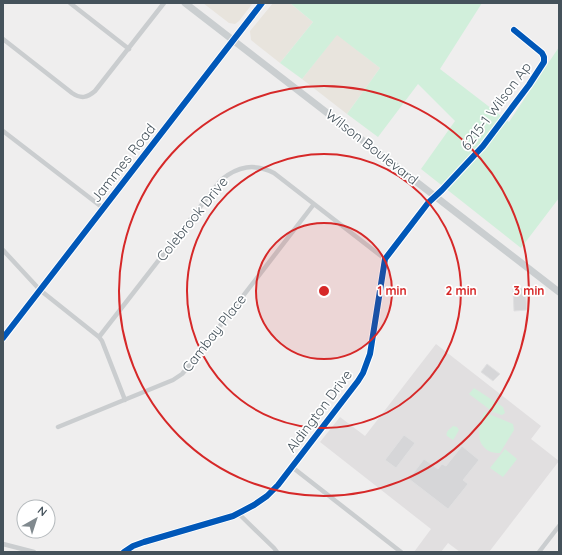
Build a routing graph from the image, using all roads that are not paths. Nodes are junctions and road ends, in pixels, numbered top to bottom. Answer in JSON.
{"nodes":[{"id":1,"x":70,"y":3,"type":"edge"},
{"id":2,"x":164,"y":3,"type":"edge"},
{"id":3,"x":184,"y":3,"type":"edge"},
{"id":4,"x":262,"y":3,"type":"edge"},
{"id":5,"x":514,"y":30,"type":"dead end"},
{"id":6,"x":3,"y":39,"type":"edge"},
{"id":7,"x":233,"y":41,"type":"junction"},
{"id":8,"x":129,"y":48,"type":"junction"},
{"id":9,"x":3,"y":131,"type":"edge"},
{"id":10,"x":436,"y":196,"type":"junction"},
{"id":11,"x":314,"y":204,"type":"junction"},
{"id":12,"x":103,"y":208,"type":"junction"},
{"id":13,"x":3,"y":250,"type":"edge"},
{"id":14,"x":385,"y":260,"type":"junction"},
{"id":15,"x":40,"y":290,"type":"junction"},
{"id":16,"x":559,"y":292,"type":"edge"},
{"id":17,"x":99,"y":337,"type":"junction"},
{"id":18,"x":3,"y":338,"type":"edge"},
{"id":19,"x":125,"y":400,"type":"junction"},
{"id":20,"x":58,"y":427,"type":"dead end"},
{"id":21,"x":292,"y":467,"type":"junction"},
{"id":22,"x":239,"y":514,"type":"junction"},
{"id":23,"x":559,"y":526,"type":"edge"},
{"id":24,"x":3,"y":544,"type":"edge"},
{"id":25,"x":34,"y":552,"type":"edge"},
{"id":26,"x":124,"y":552,"type":"edge"},
{"id":27,"x":277,"y":552,"type":"edge"},
{"id":28,"x":401,"y":552,"type":"edge"},
{"id":29,"x":539,"y":552,"type":"edge"}],
"edges":[{"from":1,"to":8,"type":"street"},
{"from":2,"to":8,"type":"street"},
{"from":3,"to":7,"type":"main road","name":"Wilson Boulevard"},
{"from":4,"to":7,"type":"main road","name":"Jammes Road"},
{"from":5,"to":10,"type":"street","name":"6215-1 Wilson Ap"},
{"from":6,"to":8,"type":"street"},
{"from":7,"to":10,"type":"main road","name":"Wilson Boulevard"},
{"from":7,"to":12,"type":"main road","name":"Jammes Road"},
{"from":9,"to":12,"type":"street"},
{"from":10,"to":14,"type":"street","name":"Aldington Drive"},
{"from":10,"to":16,"type":"main road","name":"Wilson Boulevard"},
{"from":11,"to":14,"type":"street","name":"Colebrook Drive"},
{"from":11,"to":17,"type":"street","name":"Colebrook Drive"},
{"from":11,"to":19,"type":"street","name":"Cambay Place"},
{"from":12,"to":15,"type":"main road","name":"Jammes Road"},
{"from":13,"to":15,"type":"street"},
{"from":14,"to":21,"type":"street","name":"Aldington Drive"},
{"from":15,"to":17,"type":"street"},
{"from":15,"to":18,"type":"main road","name":"Jammes Road"},
{"from":17,"to":19,"type":"street"},
{"from":19,"to":20,"type":"street","name":"Cambay Place"},
{"from":21,"to":22,"type":"street","name":"Aldington Drive"},
{"from":21,"to":28,"type":"street"},
{"from":22,"to":26,"type":"street","name":"Aldington Drive"},
{"from":22,"to":27,"type":"street"},
{"from":23,"to":29,"type":"street"},
{"from":24,"to":25,"type":"street"}]}
